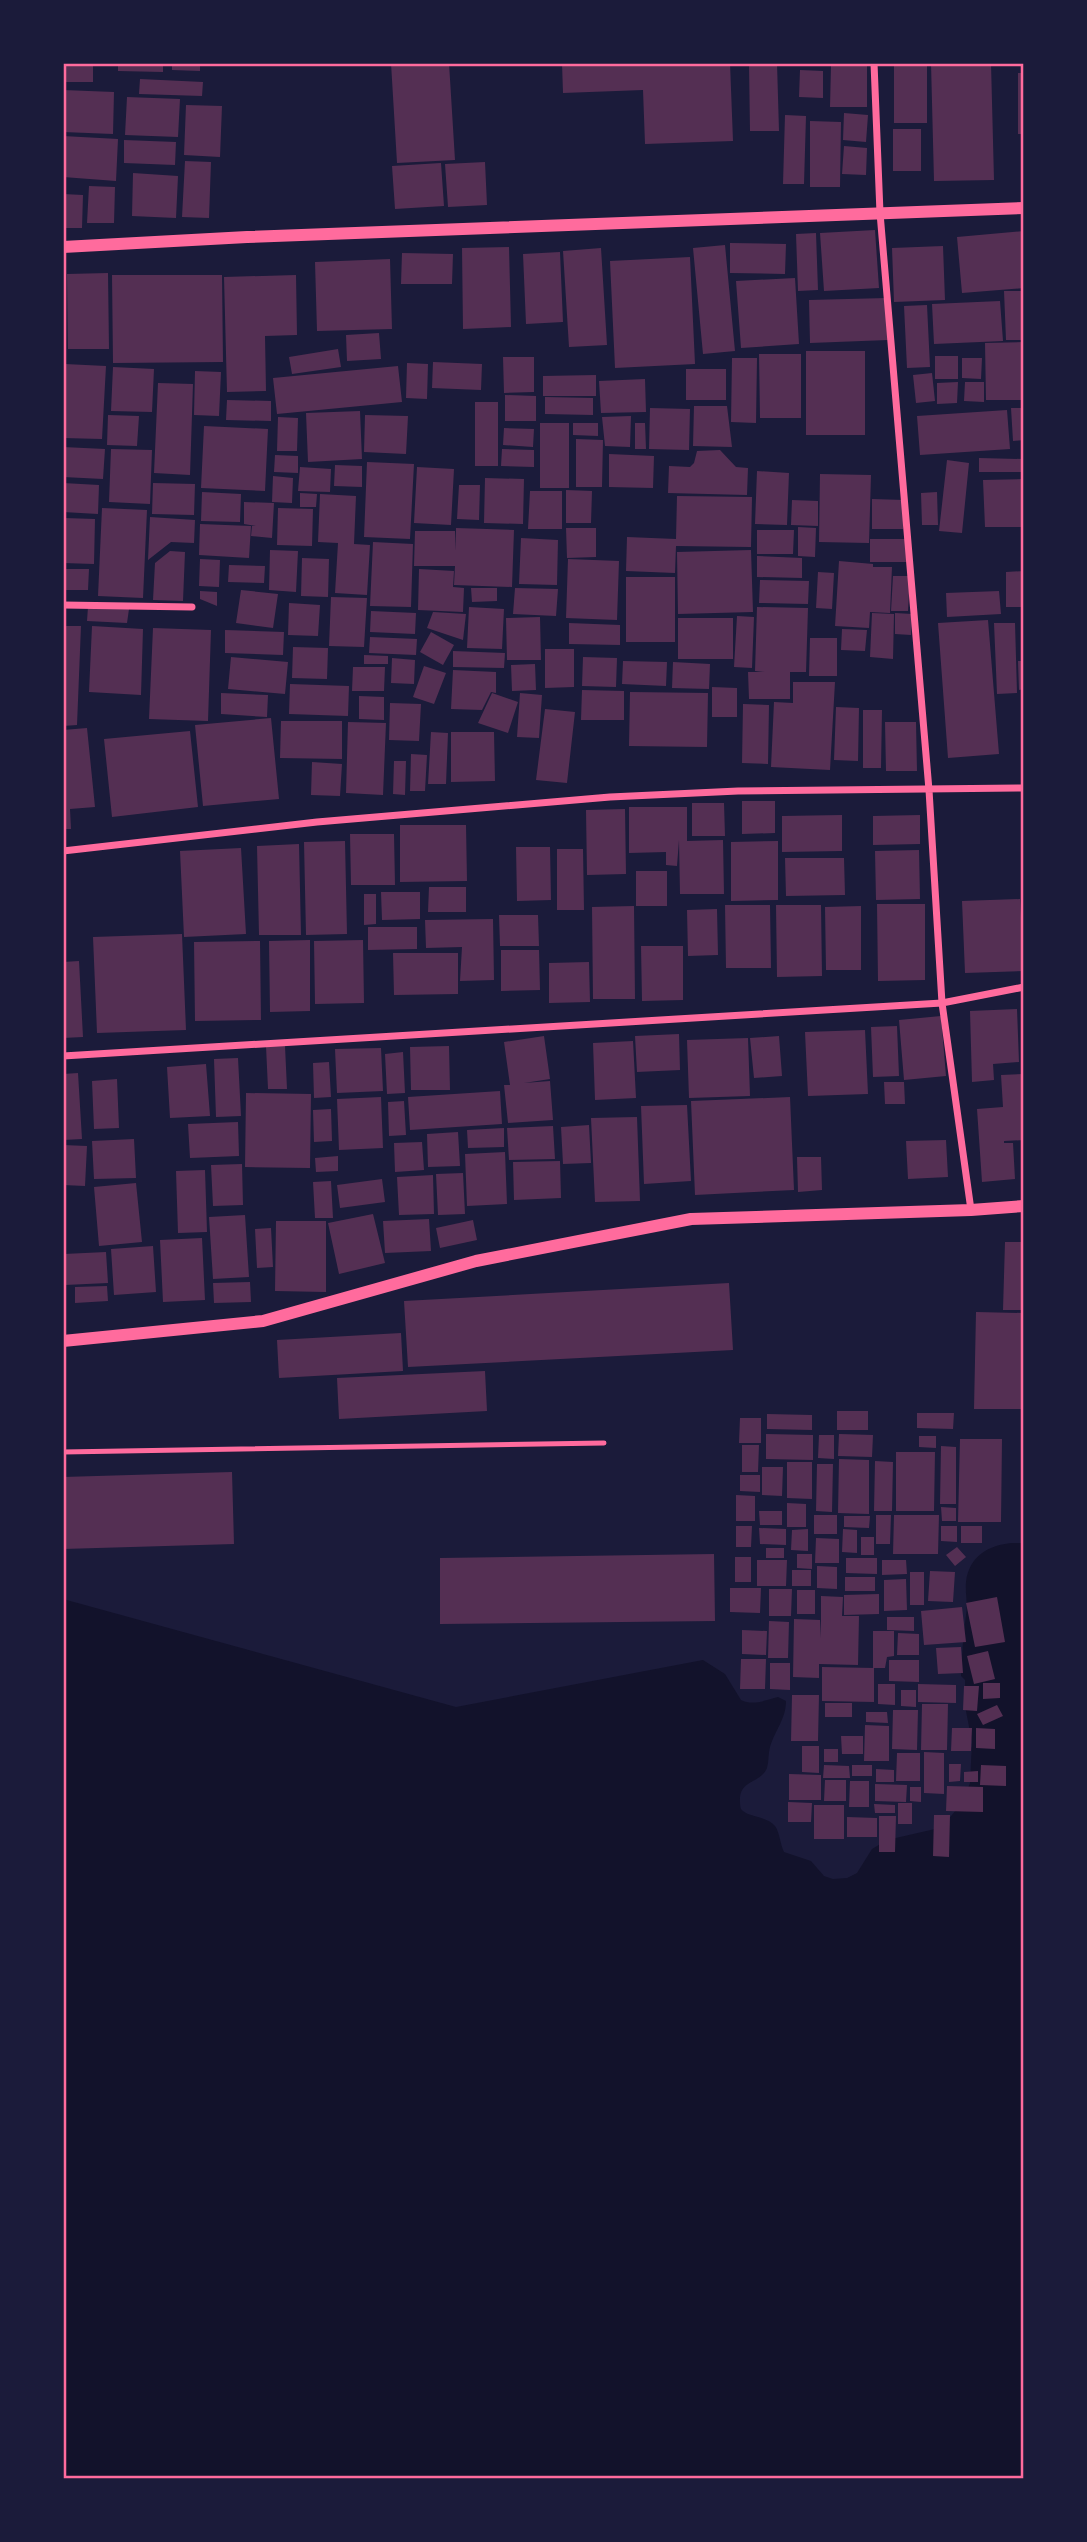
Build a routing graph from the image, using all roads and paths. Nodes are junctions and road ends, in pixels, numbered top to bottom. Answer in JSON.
{"nodes":[{"id":1,"x":874,"y":63,"type":"edge"},
{"id":2,"x":1024,"y":208,"type":"edge"},
{"id":3,"x":880,"y":213,"type":"junction"},
{"id":4,"x":63,"y":247,"type":"edge"},
{"id":5,"x":63,"y":605,"type":"edge"},
{"id":6,"x":192,"y":607,"type":"dead end"},
{"id":7,"x":1024,"y":788,"type":"edge"},
{"id":8,"x":929,"y":790,"type":"junction"},
{"id":9,"x":63,"y":851,"type":"edge"},
{"id":10,"x":1024,"y":987,"type":"edge"},
{"id":11,"x":942,"y":1003,"type":"junction"},
{"id":12,"x":63,"y":1056,"type":"edge"},
{"id":13,"x":1024,"y":1206,"type":"edge"},
{"id":14,"x":971,"y":1210,"type":"junction"},
{"id":15,"x":63,"y":1341,"type":"edge"},
{"id":16,"x":604,"y":1443,"type":"dead end"},
{"id":17,"x":63,"y":1452,"type":"edge"}],
"edges":[{"from":1,"to":3,"type":"street"},
{"from":2,"to":3,"type":"street"},
{"from":3,"to":4,"type":"street"},
{"from":3,"to":8,"type":"street"},
{"from":5,"to":6,"type":"street"},
{"from":7,"to":8,"type":"street"},
{"from":8,"to":9,"type":"street"},
{"from":8,"to":11,"type":"street"},
{"from":10,"to":11,"type":"street"},
{"from":11,"to":12,"type":"street"},
{"from":11,"to":14,"type":"street"},
{"from":13,"to":14,"type":"street"},
{"from":14,"to":15,"type":"street"},
{"from":16,"to":17,"type":"lane"}]}
